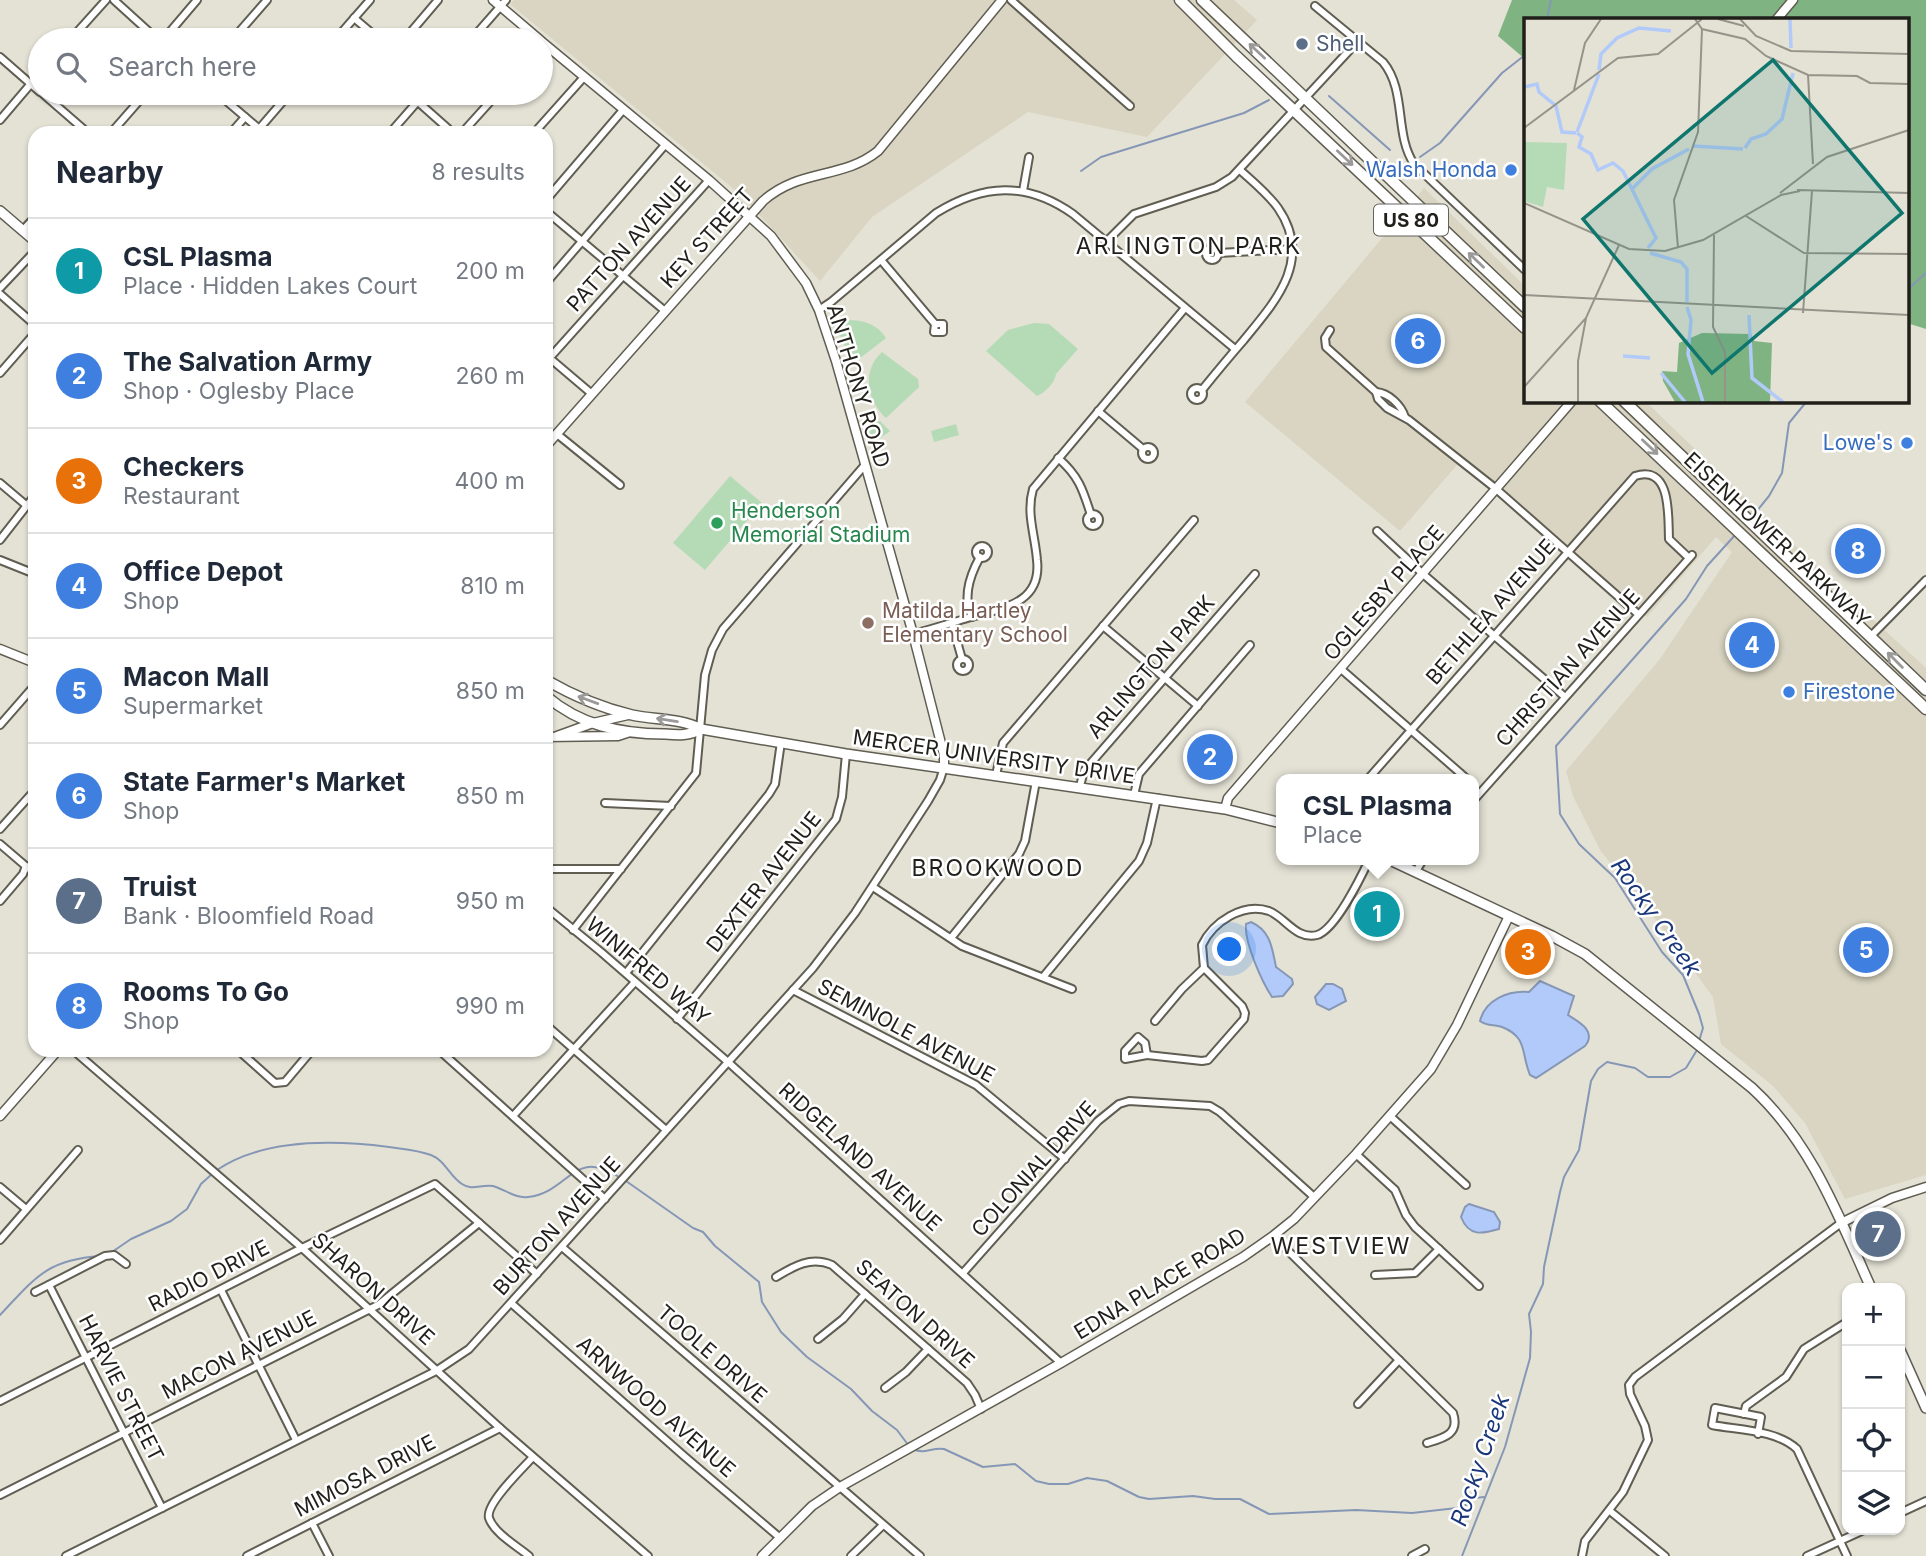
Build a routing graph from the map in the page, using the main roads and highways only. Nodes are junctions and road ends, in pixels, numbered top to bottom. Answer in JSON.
{"nodes":[{"id":1,"x":1180,"y":0,"type":"edge"},
{"id":2,"x":1202,"y":0,"type":"edge"},
{"id":3,"x":0,"y":211,"type":"edge"},
{"id":4,"x":28,"y":235,"type":"edge"},
{"id":5,"x":1524,"y":306,"type":"edge"},
{"id":6,"x":1524,"y":327,"type":"edge"},
{"id":7,"x":1601,"y":402,"type":"edge"},
{"id":8,"x":1625,"y":402,"type":"edge"},
{"id":9,"x":553,"y":684,"type":"edge"},
{"id":10,"x":1926,"y":690,"type":"edge"},
{"id":11,"x":553,"y":701,"type":"edge"},
{"id":12,"x":1926,"y":709,"type":"edge"},
{"id":13,"x":701,"y":729,"type":"junction"},
{"id":14,"x":1276,"y":822,"type":"edge"},
{"id":15,"x":1402,"y":865,"type":"edge"},
{"id":16,"x":1869,"y":1283,"type":"edge"},
{"id":17,"x":1905,"y":1361,"type":"edge"},
{"id":18,"x":1926,"y":1408,"type":"edge"}],
"edges":[{"from":1,"to":6,"type":"main road","number":"US 80","one_way":true},
{"from":5,"to":2,"type":"main road","number":"US 80","one_way":true},
{"from":3,"to":4,"type":"main road"},
{"from":7,"to":12,"type":"main road","name":"EISENHOWER PARKWAY","one_way":true},
{"from":10,"to":8,"type":"main road","name":"EISENHOWER PARKWAY","one_way":true},
{"from":13,"to":9,"type":"main road","name":"MERCER UNIVERSITY DRIVE","one_way":true},
{"from":11,"to":13,"type":"main road","name":"MERCER UNIVERSITY DRIVE"},
{"from":13,"to":14,"type":"main road","name":"MERCER UNIVERSITY DRIVE"},
{"from":15,"to":16,"type":"main road"},
{"from":17,"to":18,"type":"main road"}]}
